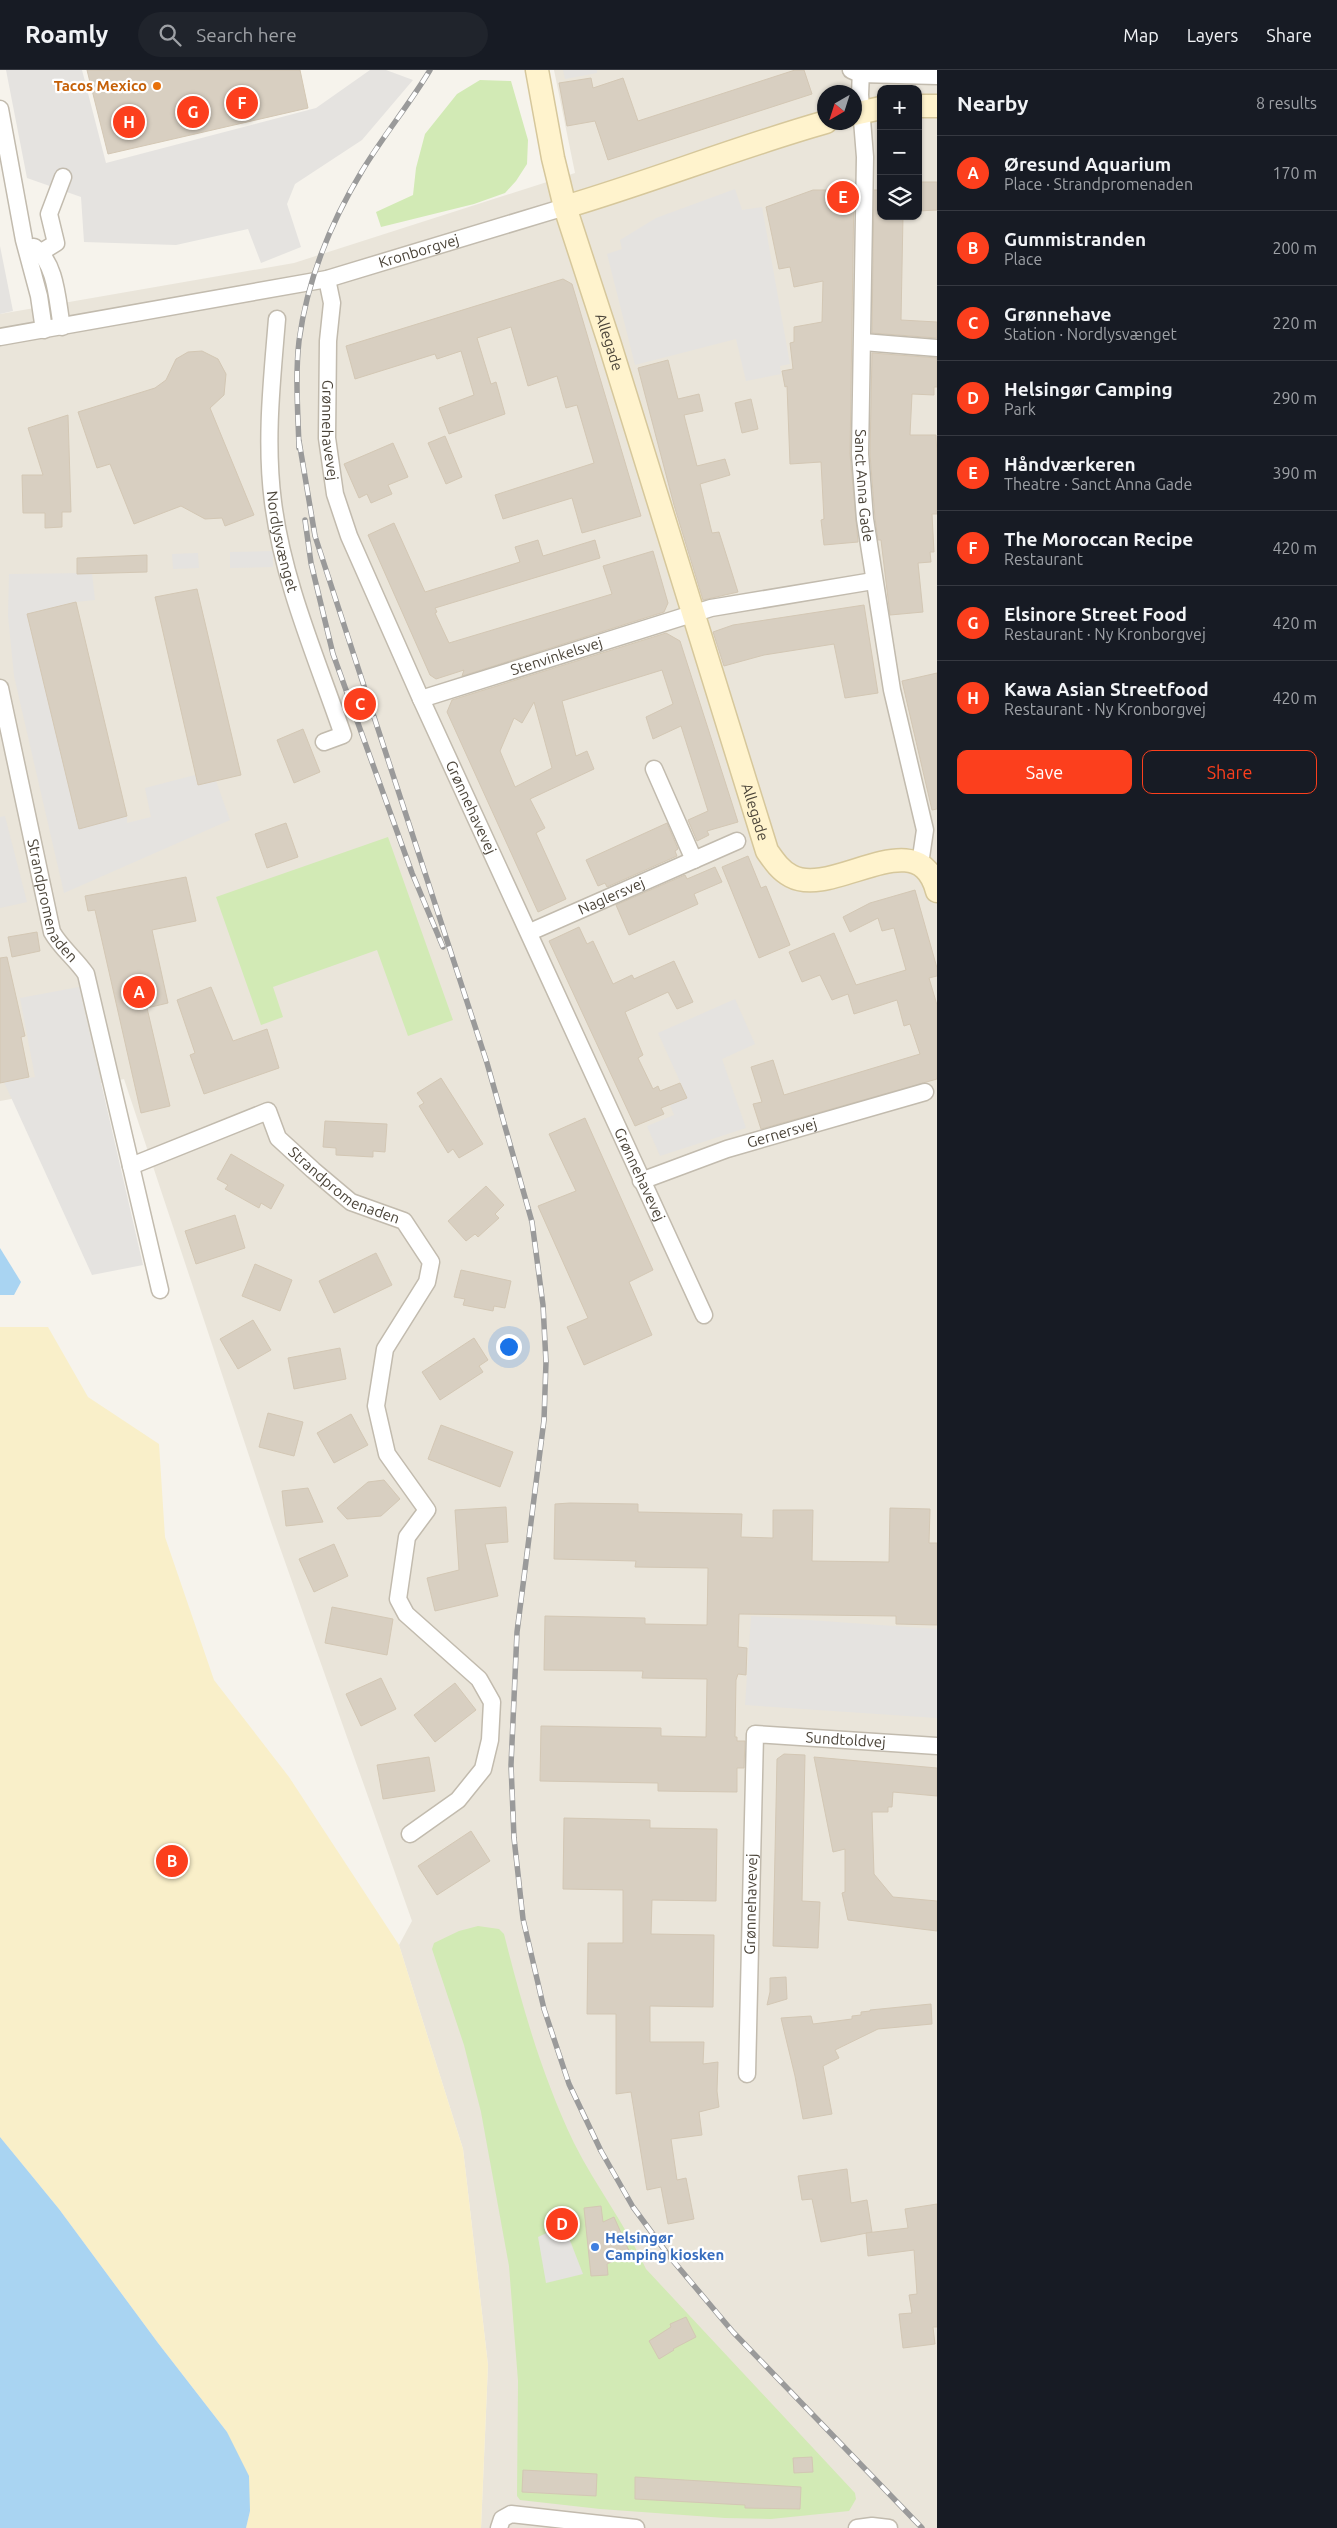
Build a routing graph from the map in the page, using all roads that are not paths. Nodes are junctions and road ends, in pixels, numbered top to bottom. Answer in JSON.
{"nodes":[{"id":1,"x":537,"y":70,"type":"edge"},
{"id":2,"x":857,"y":71,"type":"edge"},
{"id":3,"x":937,"y":76,"type":"edge"},
{"id":4,"x":922,"y":106,"type":"edge"},
{"id":5,"x":937,"y":106,"type":"edge"},
{"id":6,"x":0,"y":109,"type":"edge"},
{"id":7,"x":865,"y":112,"type":"edge"},
{"id":8,"x":817,"y":125,"type":"edge"},
{"id":9,"x":63,"y":177,"type":"dead end"},
{"id":10,"x":565,"y":207,"type":"junction"},
{"id":11,"x":36,"y":256,"type":"junction"},
{"id":12,"x":328,"y":279,"type":"junction"},
{"id":13,"x":277,"y":319,"type":"dead end"},
{"id":14,"x":62,"y":327,"type":"junction"},
{"id":15,"x":44,"y":330,"type":"junction"},
{"id":16,"x":0,"y":337,"type":"edge"},
{"id":17,"x":863,"y":342,"type":"junction"},
{"id":18,"x":937,"y":348,"type":"edge"},
{"id":19,"x":874,"y":582,"type":"junction"},
{"id":20,"x":692,"y":613,"type":"junction"},
{"id":21,"x":0,"y":688,"type":"edge"},
{"id":22,"x":421,"y":699,"type":"junction"},
{"id":23,"x":324,"y":742,"type":"dead end"},
{"id":24,"x":654,"y":769,"type":"dead end"},
{"id":25,"x":737,"y":841,"type":"dead end"},
{"id":26,"x":694,"y":860,"type":"junction"},
{"id":27,"x":920,"y":864,"type":"junction"},
{"id":28,"x":937,"y":891,"type":"edge"},
{"id":29,"x":530,"y":932,"type":"junction"},
{"id":30,"x":925,"y":1092,"type":"dead end"},
{"id":31,"x":131,"y":1166,"type":"junction"},
{"id":32,"x":641,"y":1181,"type":"junction"},
{"id":33,"x":160,"y":1290,"type":"dead end"},
{"id":34,"x":704,"y":1315,"type":"dead end"},
{"id":35,"x":755,"y":1734,"type":"joint"},
{"id":36,"x":937,"y":1746,"type":"edge"},
{"id":37,"x":410,"y":1834,"type":"dead end"},
{"id":38,"x":747,"y":2074,"type":"dead end"},
{"id":39,"x":499,"y":2528,"type":"edge"},
{"id":40,"x":636,"y":2528,"type":"edge"},
{"id":41,"x":857,"y":2528,"type":"edge"},
{"id":42,"x":889,"y":2528,"type":"edge"}],
"edges":[{"from":1,"to":10,"type":"main road","name":"Allegade"},
{"from":2,"to":3,"type":"street"},
{"from":2,"to":7,"type":"street","name":"Sanct Anna Gade"},
{"from":4,"to":5,"type":"main road"},
{"from":6,"to":11,"type":"street"},
{"from":7,"to":17,"type":"street","name":"Sanct Anna Gade"},
{"from":8,"to":10,"type":"main road","name":"Kronborgvej"},
{"from":9,"to":11,"type":"street"},
{"from":10,"to":12,"type":"street","name":"Kronborgvej"},
{"from":10,"to":20,"type":"main road","name":"Allegade"},
{"from":11,"to":14,"type":"street"},
{"from":11,"to":15,"type":"street"},
{"from":12,"to":14,"type":"street","name":"Kronborgvej"},
{"from":12,"to":22,"type":"street","name":"Grønnehavevej"},
{"from":13,"to":23,"type":"street","name":"Nordlysvænget"},
{"from":14,"to":15,"type":"street","name":"Kronborgvej"},
{"from":15,"to":16,"type":"street","name":"Kronborgvej"},
{"from":17,"to":18,"type":"street"},
{"from":17,"to":19,"type":"street","name":"Sanct Anna Gade"},
{"from":19,"to":20,"type":"street"},
{"from":19,"to":27,"type":"street","name":"Sanct Anna Gade"},
{"from":20,"to":22,"type":"street","name":"Stenvinkelsvej"},
{"from":20,"to":27,"type":"main road","name":"Allegade"},
{"from":21,"to":31,"type":"street","name":"Strandpromenaden"},
{"from":22,"to":29,"type":"street","name":"Grønnehavevej"},
{"from":24,"to":26,"type":"street"},
{"from":25,"to":26,"type":"street","name":"Naglersvej"},
{"from":26,"to":29,"type":"street","name":"Naglersvej"},
{"from":27,"to":28,"type":"main road"},
{"from":29,"to":32,"type":"street","name":"Grønnehavevej"},
{"from":30,"to":32,"type":"street","name":"Gernersvej"},
{"from":31,"to":33,"type":"street","name":"Strandpromenaden"},
{"from":31,"to":37,"type":"street","name":"Strandpromenaden"},
{"from":32,"to":34,"type":"street","name":"Grønnehavevej"},
{"from":35,"to":36,"type":"street","name":"Sundtoldvej"},
{"from":35,"to":38,"type":"street","name":"Grønnehavevej"},
{"from":39,"to":40,"type":"street"},
{"from":41,"to":42,"type":"street"}]}
